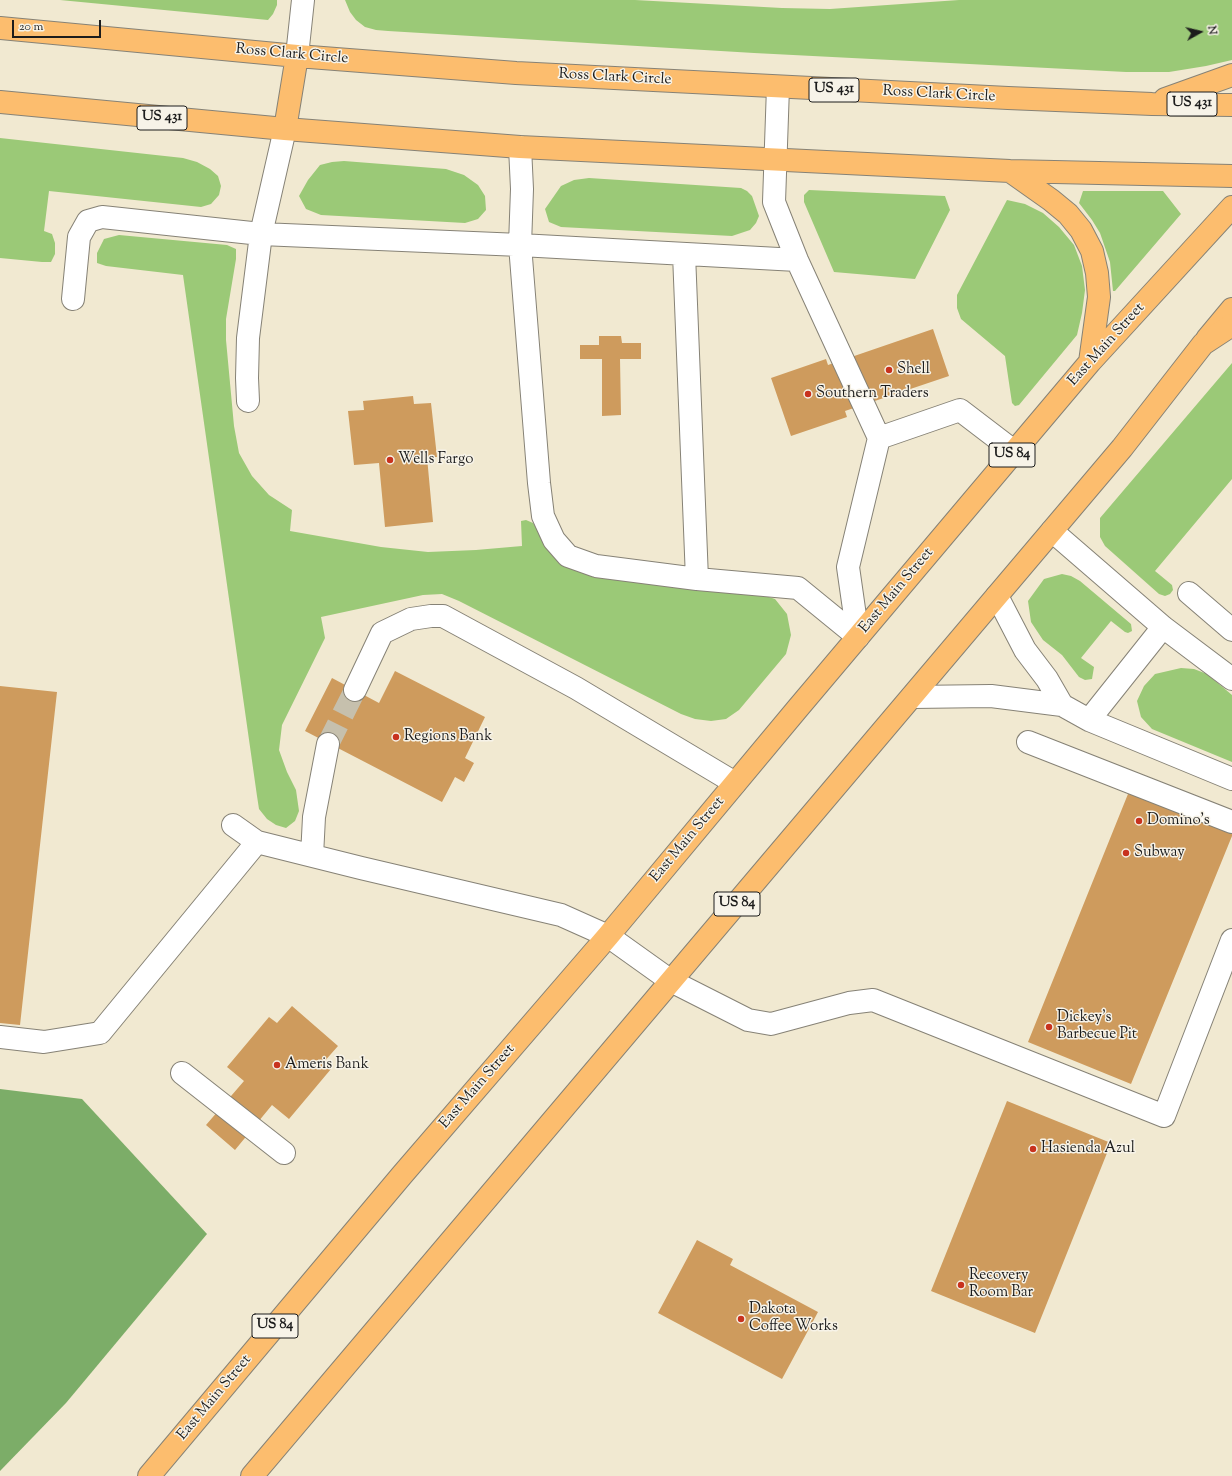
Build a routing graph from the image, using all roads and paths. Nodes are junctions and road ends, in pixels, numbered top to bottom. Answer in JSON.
{"nodes":[{"id":1,"x":303,"y":0,"type":"edge"},
{"id":2,"x":0,"y":28,"type":"edge"},
{"id":3,"x":296,"y":56,"type":"junction"},
{"id":4,"x":1232,"y":75,"type":"edge"},
{"id":5,"x":778,"y":87,"type":"junction"},
{"id":6,"x":0,"y":102,"type":"edge"},
{"id":7,"x":1152,"y":104,"type":"junction"},
{"id":8,"x":1232,"y":105,"type":"edge"},
{"id":9,"x":285,"y":129,"type":"junction"},
{"id":10,"x":520,"y":147,"type":"junction"},
{"id":11,"x":776,"y":160,"type":"junction"},
{"id":12,"x":1010,"y":171,"type":"junction"},
{"id":13,"x":1232,"y":176,"type":"edge"},
{"id":14,"x":1232,"y":207,"type":"edge"},
{"id":15,"x":261,"y":234,"type":"junction"},
{"id":16,"x":520,"y":245,"type":"junction"},
{"id":17,"x":684,"y":254,"type":"junction"},
{"id":18,"x":798,"y":260,"type":"junction"},
{"id":19,"x":73,"y":299,"type":"dead end"},
{"id":20,"x":1232,"y":309,"type":"edge"},
{"id":21,"x":1232,"y":325,"type":"edge"},
{"id":22,"x":1203,"y":344,"type":"junction"},
{"id":23,"x":1090,"y":362,"type":"junction"},
{"id":24,"x":248,"y":401,"type":"dead end"},
{"id":25,"x":879,"y":438,"type":"junction"},
{"id":26,"x":1015,"y":452,"type":"junction"},
{"id":27,"x":1052,"y":531,"type":"junction"},
{"id":28,"x":697,"y":579,"type":"junction"},
{"id":29,"x":1189,"y":593,"type":"dead end"},
{"id":30,"x":997,"y":596,"type":"junction"},
{"id":31,"x":1163,"y":627,"type":"junction"},
{"id":32,"x":1232,"y":630,"type":"edge"},
{"id":33,"x":858,"y":637,"type":"junction"},
{"id":34,"x":1232,"y":679,"type":"edge"},
{"id":35,"x":355,"y":690,"type":"tunnel mouth"},
{"id":36,"x":912,"y":697,"type":"junction"},
{"id":37,"x":1062,"y":705,"type":"junction"},
{"id":38,"x":1089,"y":720,"type":"junction"},
{"id":39,"x":1028,"y":742,"type":"dead end"},
{"id":40,"x":328,"y":744,"type":"tunnel mouth"},
{"id":41,"x":1232,"y":779,"type":"edge"},
{"id":42,"x":735,"y":783,"type":"junction"},
{"id":43,"x":1232,"y":822,"type":"edge"},
{"id":44,"x":233,"y":826,"type":"dead end"},
{"id":45,"x":257,"y":842,"type":"junction"},
{"id":46,"x":312,"y":856,"type":"junction"},
{"id":47,"x":608,"y":936,"type":"junction"},
{"id":48,"x":1232,"y":940,"type":"edge"},
{"id":49,"x":671,"y":981,"type":"junction"},
{"id":50,"x":0,"y":1037,"type":"edge"},
{"id":51,"x":182,"y":1073,"type":"dead end"},
{"id":52,"x":284,"y":1153,"type":"dead end"},
{"id":53,"x":149,"y":1476,"type":"edge"},
{"id":54,"x":252,"y":1476,"type":"edge"}],
"edges":[{"from":1,"to":3,"type":"street"},
{"from":2,"to":3,"type":"main road","name":"Ross Clark Circle","number":"US 431"},
{"from":3,"to":5,"type":"main road","name":"Ross Clark Circle","number":"US 431"},
{"from":3,"to":9,"type":"main road"},
{"from":4,"to":7,"type":"main road"},
{"from":5,"to":7,"type":"main road","name":"Ross Clark Circle","number":"US 431"},
{"from":5,"to":11,"type":"street"},
{"from":6,"to":9,"type":"main road","number":"US 431"},
{"from":7,"to":8,"type":"main road","name":"Ross Clark Circle","number":"US 431"},
{"from":9,"to":10,"type":"main road","number":"US 431"},
{"from":9,"to":15,"type":"street"},
{"from":10,"to":11,"type":"main road","number":"US 431"},
{"from":10,"to":16,"type":"street"},
{"from":11,"to":12,"type":"main road","number":"US 431"},
{"from":11,"to":18,"type":"street"},
{"from":12,"to":13,"type":"main road","number":"US 431"},
{"from":12,"to":23,"type":"main road"},
{"from":14,"to":23,"type":"main road","name":"East Main Street","number":"US 84"},
{"from":15,"to":16,"type":"street"},
{"from":15,"to":19,"type":"street"},
{"from":15,"to":24,"type":"street"},
{"from":16,"to":17,"type":"street"},
{"from":16,"to":28,"type":"street"},
{"from":17,"to":18,"type":"street"},
{"from":17,"to":28,"type":"street"},
{"from":18,"to":25,"type":"street"},
{"from":20,"to":22,"type":"main road"},
{"from":21,"to":22,"type":"main road","number":"US 84"},
{"from":22,"to":27,"type":"main road","number":"US 84"},
{"from":23,"to":26,"type":"main road","name":"East Main Street","number":"US 84"},
{"from":25,"to":26,"type":"street"},
{"from":25,"to":33,"type":"street"},
{"from":26,"to":33,"type":"main road","name":"East Main Street","number":"US 84"},
{"from":27,"to":30,"type":"main road","number":"US 84"},
{"from":27,"to":31,"type":"street"},
{"from":28,"to":33,"type":"street"},
{"from":29,"to":32,"type":"street"},
{"from":30,"to":36,"type":"main road","number":"US 84"},
{"from":30,"to":37,"type":"street"},
{"from":31,"to":34,"type":"street"},
{"from":31,"to":38,"type":"street"},
{"from":33,"to":42,"type":"main road","name":"East Main Street","number":"US 84"},
{"from":35,"to":42,"type":"street"},
{"from":36,"to":37,"type":"street"},
{"from":36,"to":49,"type":"main road","number":"US 84"},
{"from":37,"to":38,"type":"street"},
{"from":38,"to":41,"type":"street"},
{"from":39,"to":43,"type":"street"},
{"from":40,"to":46,"type":"street"},
{"from":42,"to":47,"type":"main road","name":"East Main Street","number":"US 84"},
{"from":44,"to":45,"type":"street"},
{"from":45,"to":46,"type":"street"},
{"from":45,"to":50,"type":"street"},
{"from":46,"to":47,"type":"street"},
{"from":47,"to":49,"type":"street"},
{"from":47,"to":53,"type":"main road","name":"East Main Street","number":"US 84"},
{"from":48,"to":49,"type":"street"},
{"from":49,"to":54,"type":"main road","number":"US 84"},
{"from":51,"to":52,"type":"street"}]}
